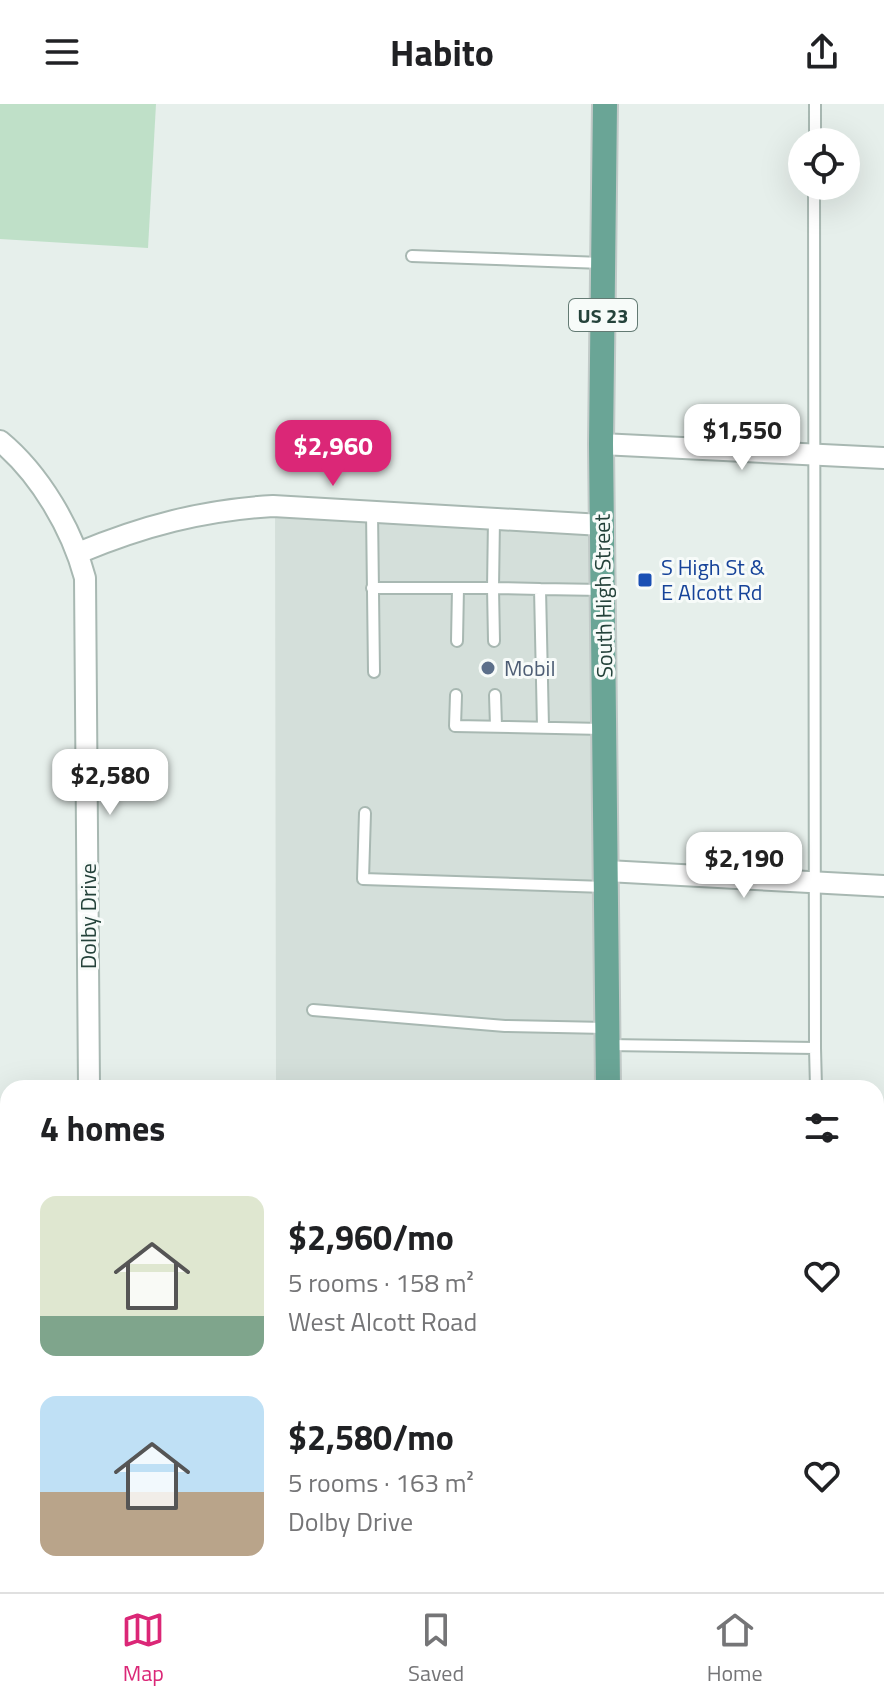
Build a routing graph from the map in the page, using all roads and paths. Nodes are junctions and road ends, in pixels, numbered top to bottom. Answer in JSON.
{"nodes":[{"id":1,"x":605,"y":104,"type":"edge"},
{"id":2,"x":815,"y":104,"type":"edge"},
{"id":3,"x":815,"y":128,"type":"edge"},
{"id":4,"x":814,"y":200,"type":"edge"},
{"id":5,"x":412,"y":256,"type":"dead end"},
{"id":6,"x":604,"y":263,"type":"junction"},
{"id":7,"x":0,"y":441,"type":"edge"},
{"id":8,"x":601,"y":444,"type":"junction"},
{"id":9,"x":813,"y":453,"type":"junction"},
{"id":10,"x":884,"y":458,"type":"edge"},
{"id":11,"x":372,"y":512,"type":"junction"},
{"id":12,"x":494,"y":519,"type":"junction"},
{"id":13,"x":602,"y":525,"type":"junction"},
{"id":14,"x":78,"y":553,"type":"junction"},
{"id":15,"x":372,"y":588,"type":"junction"},
{"id":16,"x":458,"y":588,"type":"junction"},
{"id":17,"x":493,"y":588,"type":"junction"},
{"id":18,"x":540,"y":589,"type":"junction"},
{"id":19,"x":603,"y":590,"type":"junction"},
{"id":20,"x":457,"y":641,"type":"dead end"},
{"id":21,"x":494,"y":641,"type":"dead end"},
{"id":22,"x":374,"y":672,"type":"dead end"},
{"id":23,"x":456,"y":695,"type":"dead end"},
{"id":24,"x":495,"y":695,"type":"dead end"},
{"id":25,"x":496,"y":726,"type":"junction"},
{"id":26,"x":543,"y":727,"type":"junction"},
{"id":27,"x":605,"y":729,"type":"junction"},
{"id":28,"x":365,"y":813,"type":"dead end"},
{"id":29,"x":607,"y":879,"type":"junction"},
{"id":30,"x":817,"y":882,"type":"junction"},
{"id":31,"x":884,"y":886,"type":"edge"},
{"id":32,"x":313,"y":1010,"type":"dead end"},
{"id":33,"x":608,"y":1036,"type":"junction"},
{"id":34,"x":815,"y":1048,"type":"junction"},
{"id":35,"x":89,"y":1080,"type":"edge"},
{"id":36,"x":608,"y":1080,"type":"edge"},
{"id":37,"x":816,"y":1080,"type":"edge"}],
"edges":[{"from":1,"to":6,"type":"main road","name":"South High Street","number":"US 23"},
{"from":2,"to":3,"type":"lane"},
{"from":4,"to":9,"type":"lane"},
{"from":5,"to":6,"type":"lane"},
{"from":6,"to":8,"type":"main road","name":"South High Street","number":"US 23"},
{"from":7,"to":14,"type":"street"},
{"from":8,"to":9,"type":"street"},
{"from":8,"to":13,"type":"main road","name":"South High Street","number":"US 23"},
{"from":9,"to":10,"type":"street"},
{"from":9,"to":30,"type":"lane"},
{"from":11,"to":12,"type":"street"},
{"from":11,"to":14,"type":"street"},
{"from":11,"to":15,"type":"lane"},
{"from":12,"to":13,"type":"street"},
{"from":12,"to":17,"type":"lane"},
{"from":13,"to":19,"type":"main road","name":"South High Street","number":"US 23"},
{"from":14,"to":35,"type":"street","name":"Dolby Drive"},
{"from":15,"to":16,"type":"lane"},
{"from":15,"to":22,"type":"lane"},
{"from":16,"to":17,"type":"lane"},
{"from":16,"to":20,"type":"lane"},
{"from":17,"to":18,"type":"lane"},
{"from":17,"to":21,"type":"lane"},
{"from":18,"to":19,"type":"lane"},
{"from":18,"to":26,"type":"lane"},
{"from":19,"to":27,"type":"main road","name":"South High Street","number":"US 23"},
{"from":23,"to":25,"type":"lane"},
{"from":24,"to":25,"type":"lane"},
{"from":25,"to":26,"type":"lane"},
{"from":26,"to":27,"type":"lane"},
{"from":27,"to":29,"type":"main road","name":"South High Street","number":"US 23"},
{"from":28,"to":29,"type":"lane"},
{"from":29,"to":30,"type":"street"},
{"from":29,"to":33,"type":"main road","name":"South High Street","number":"US 23"},
{"from":30,"to":31,"type":"street"},
{"from":30,"to":34,"type":"lane"},
{"from":32,"to":33,"type":"lane"},
{"from":33,"to":34,"type":"lane"},
{"from":33,"to":36,"type":"main road","name":"South High Street","number":"US 23"},
{"from":34,"to":37,"type":"lane"}]}
